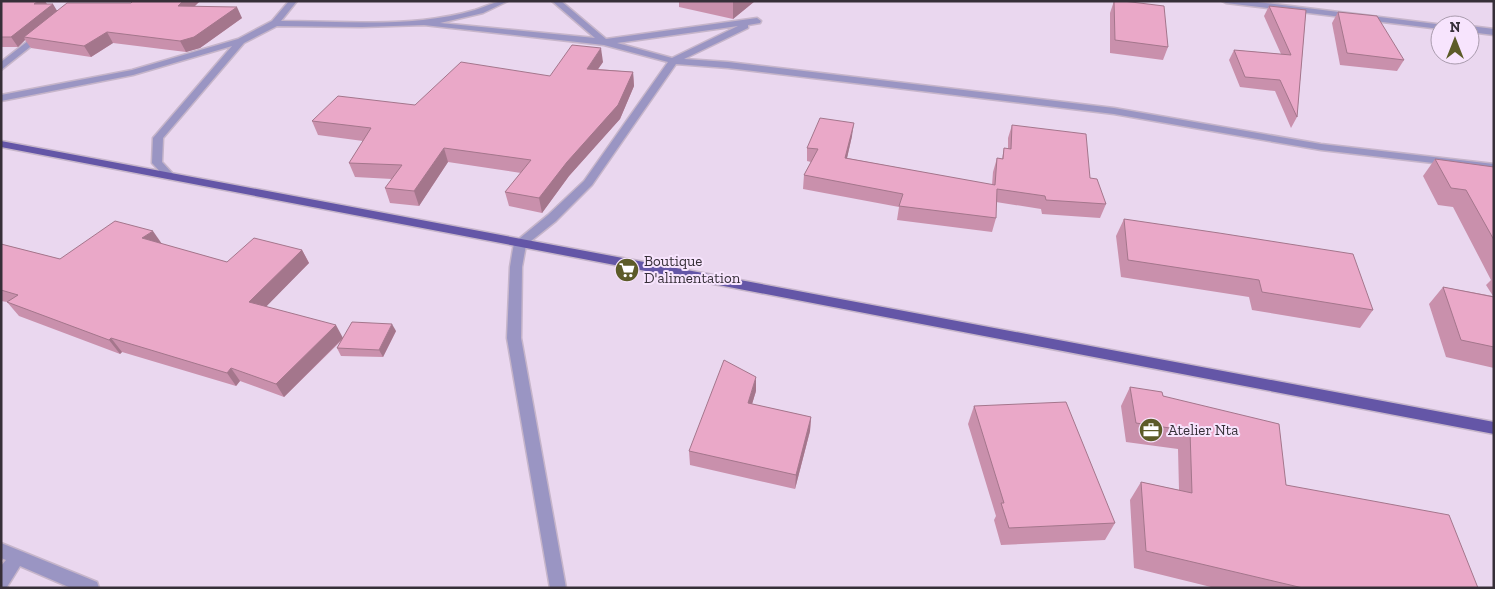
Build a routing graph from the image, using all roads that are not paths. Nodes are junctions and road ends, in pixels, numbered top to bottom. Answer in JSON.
{"nodes":[{"id":1,"x":293,"y":1,"type":"edge"},
{"id":2,"x":504,"y":1,"type":"edge"},
{"id":3,"x":556,"y":1,"type":"edge"},
{"id":4,"x":1226,"y":1,"type":"edge"},
{"id":5,"x":1328,"y":1,"type":"edge"},
{"id":6,"x":1247,"y":2,"type":"edge"},
{"id":7,"x":1323,"y":12,"type":"junction"},
{"id":8,"x":276,"y":23,"type":"junction"},
{"id":9,"x":428,"y":24,"type":"junction"},
{"id":10,"x":1430,"y":25,"type":"edge"},
{"id":11,"x":1480,"y":30,"type":"edge"},
{"id":12,"x":46,"y":31,"type":"edge"},
{"id":13,"x":1494,"y":32,"type":"edge"},
{"id":14,"x":241,"y":41,"type":"junction"},
{"id":15,"x":604,"y":42,"type":"junction"},
{"id":16,"x":673,"y":61,"type":"junction"},
{"id":17,"x":1,"y":67,"type":"edge"},
{"id":18,"x":1,"y":98,"type":"edge"},
{"id":19,"x":1,"y":144,"type":"edge"},
{"id":20,"x":1494,"y":167,"type":"edge"},
{"id":21,"x":170,"y":176,"type":"junction"},
{"id":22,"x":520,"y":243,"type":"junction"},
{"id":23,"x":1494,"y":428,"type":"edge"},
{"id":24,"x":1,"y":550,"type":"edge"},
{"id":25,"x":17,"y":556,"type":"junction"},
{"id":26,"x":1,"y":581,"type":"edge"},
{"id":27,"x":560,"y":585,"type":"edge"},
{"id":28,"x":91,"y":588,"type":"edge"}],
"edges":[{"from":1,"to":8,"type":"street"},
{"from":2,"to":9,"type":"street"},
{"from":3,"to":15,"type":"street"},
{"from":4,"to":6,"type":"street"},
{"from":5,"to":7,"type":"street"},
{"from":6,"to":7,"type":"street"},
{"from":7,"to":10,"type":"street"},
{"from":8,"to":9,"type":"street"},
{"from":8,"to":14,"type":"street"},
{"from":9,"to":15,"type":"street"},
{"from":11,"to":13,"type":"street"},
{"from":12,"to":17,"type":"street"},
{"from":14,"to":18,"type":"street"},
{"from":14,"to":21,"type":"street"},
{"from":15,"to":16,"type":"street"},
{"from":15,"to":16,"type":"street"},
{"from":16,"to":20,"type":"street"},
{"from":16,"to":22,"type":"street"},
{"from":19,"to":21,"type":"main road"},
{"from":21,"to":22,"type":"main road"},
{"from":22,"to":23,"type":"main road"},
{"from":22,"to":27,"type":"street"},
{"from":24,"to":25,"type":"street"},
{"from":25,"to":26,"type":"street"},
{"from":25,"to":28,"type":"street"}]}
